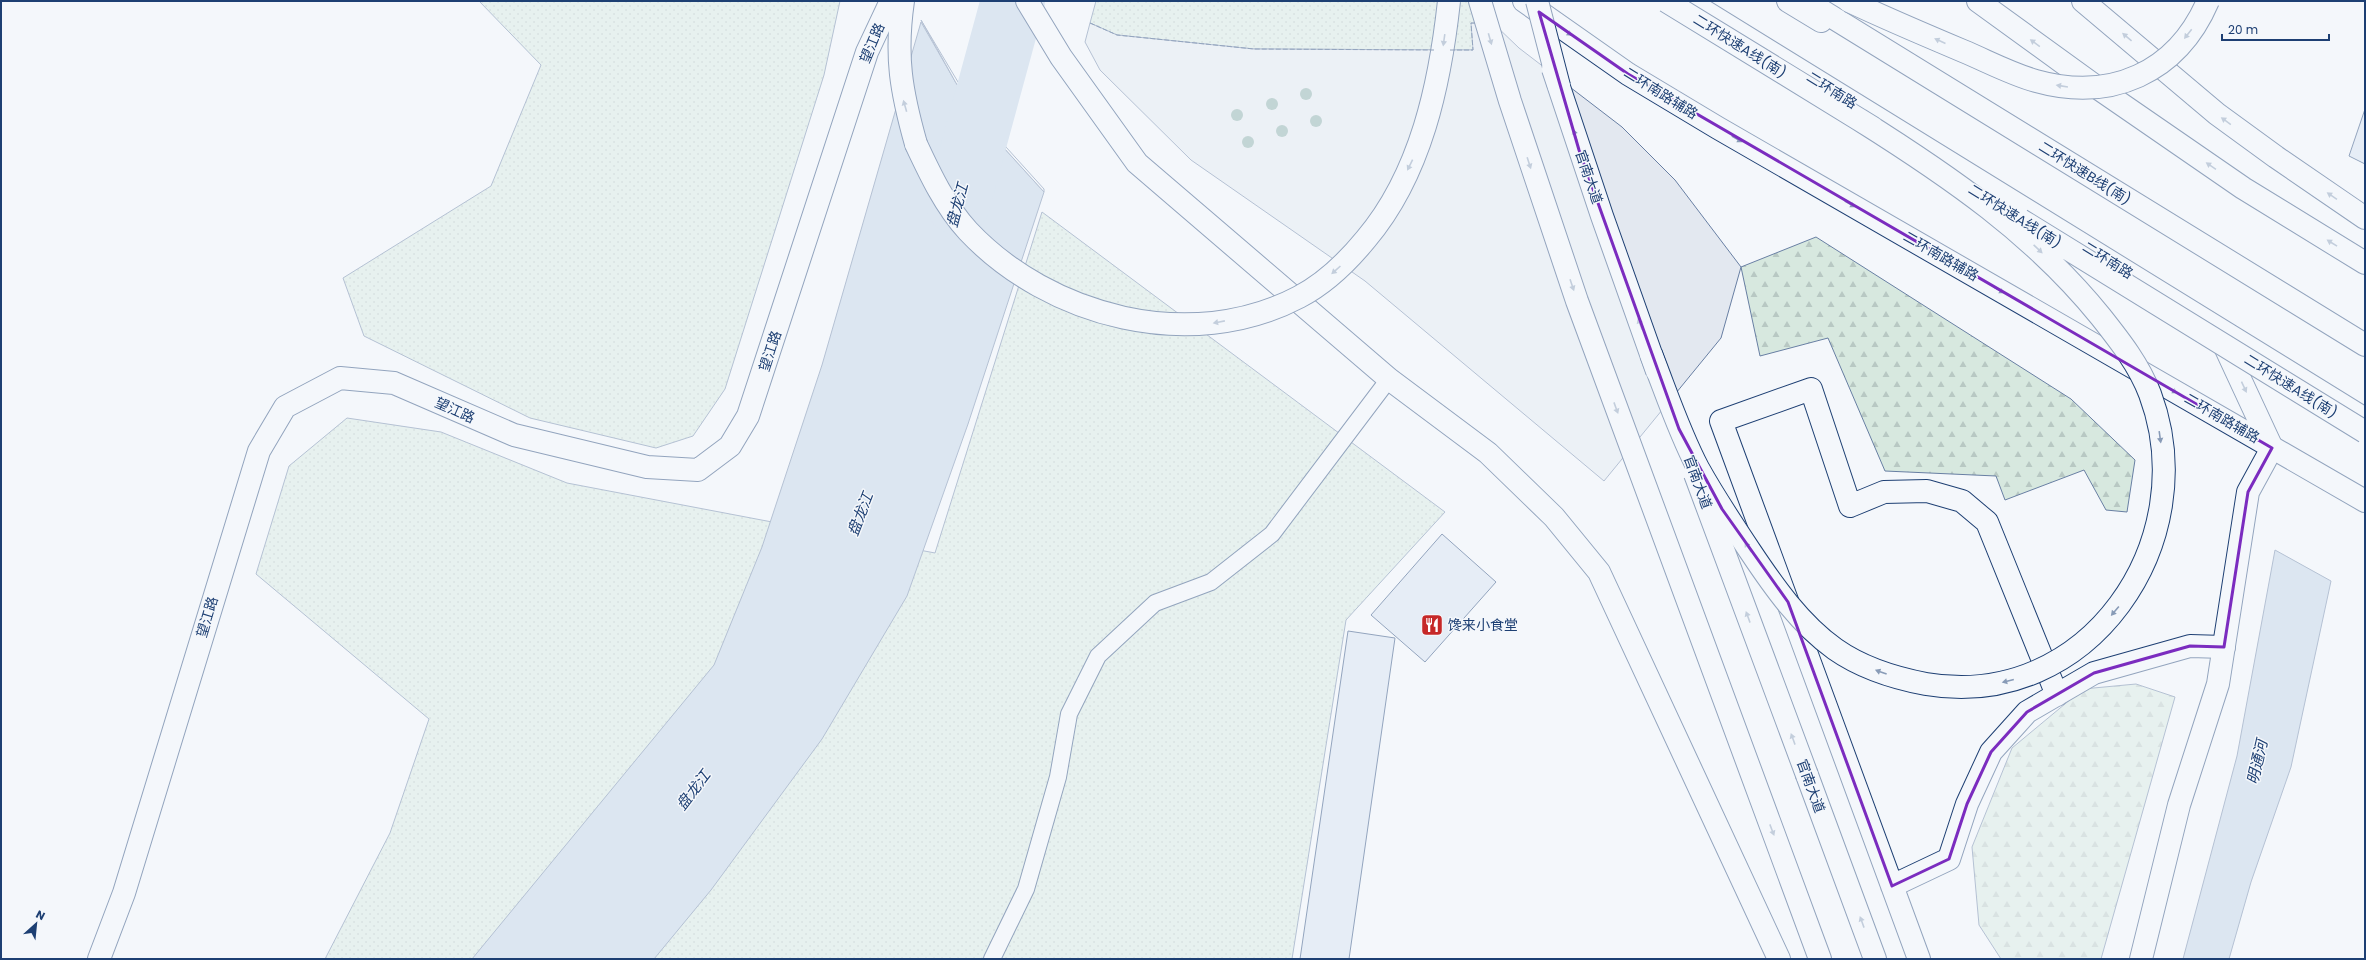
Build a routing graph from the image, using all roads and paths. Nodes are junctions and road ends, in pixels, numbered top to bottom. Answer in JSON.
{"nodes":[{"id":1,"x":890,"y":1,"type":"edge"},
{"id":2,"x":903,"y":1,"type":"edge"},
{"id":3,"x":1027,"y":1,"type":"edge"},
{"id":4,"x":1449,"y":1,"type":"edge"},
{"id":5,"x":1480,"y":1,"type":"edge"},
{"id":6,"x":1524,"y":1,"type":"edge"},
{"id":7,"x":1533,"y":1,"type":"edge"},
{"id":8,"x":1537,"y":1,"type":"edge"},
{"id":9,"x":1666,"y":1,"type":"edge"},
{"id":10,"x":1688,"y":1,"type":"edge"},
{"id":11,"x":1788,"y":1,"type":"edge"},
{"id":12,"x":1806,"y":1,"type":"edge"},
{"id":13,"x":1849,"y":1,"type":"edge"},
{"id":14,"x":1978,"y":1,"type":"edge"},
{"id":15,"x":2083,"y":1,"type":"edge"},
{"id":16,"x":2208,"y":1,"type":"edge"},
{"id":17,"x":1559,"y":86,"type":"junction"},
{"id":18,"x":1860,"y":120,"type":"junction"},
{"id":19,"x":2365,"y":218,"type":"edge"},
{"id":20,"x":2365,"y":263,"type":"edge"},
{"id":21,"x":2216,"y":326,"type":"junction"},
{"id":22,"x":2365,"y":345,"type":"edge"},
{"id":23,"x":1651,"y":354,"type":"junction"},
{"id":24,"x":2365,"y":357,"type":"edge"},
{"id":25,"x":1389,"y":379,"type":"junction"},
{"id":26,"x":2365,"y":419,"type":"edge"},
{"id":27,"x":2365,"y":432,"type":"edge"},
{"id":28,"x":2272,"y":448,"type":"junction"},
{"id":29,"x":2365,"y":501,"type":"edge"},
{"id":30,"x":2224,"y":647,"type":"junction"},
{"id":31,"x":2057,"y":695,"type":"junction"},
{"id":32,"x":1892,"y":886,"type":"junction"},
{"id":33,"x":99,"y":959,"type":"edge"},
{"id":34,"x":992,"y":959,"type":"edge"},
{"id":35,"x":1779,"y":959,"type":"edge"},
{"id":36,"x":1820,"y":959,"type":"edge"},
{"id":37,"x":1875,"y":959,"type":"edge"},
{"id":38,"x":1918,"y":959,"type":"edge"},
{"id":39,"x":2141,"y":959,"type":"edge"}],
"edges":[{"from":1,"to":33,"type":"main road","name":"望江路"},
{"from":4,"to":2,"type":"main road","one_way":true,"bridge":true},
{"from":3,"to":25,"type":"main road"},
{"from":5,"to":36,"type":"main road","one_way":true},
{"from":6,"to":28,"type":"main road","name":"二环南路辅路","one_way":true},
{"from":7,"to":17,"type":"main road","name":"官南大道","bridge":true},
{"from":8,"to":17,"type":"main road","bridge":true},
{"from":9,"to":18,"type":"main road","name":"二环快速A线(南)","bridge":true},
{"from":10,"to":21,"type":"main road","name":"二环南路"},
{"from":11,"to":24,"type":"main road"},
{"from":12,"to":22,"type":"main road","name":"二环快速B线(南)"},
{"from":16,"to":13,"type":"main road","one_way":true,"bridge":true},
{"from":20,"to":14,"type":"main road","one_way":true},
{"from":19,"to":15,"type":"main road","one_way":true},
{"from":23,"to":17,"type":"main road","name":"官南大道","one_way":true,"bridge":true},
{"from":18,"to":23,"type":"main road","one_way":true,"bridge":true},
{"from":18,"to":27,"type":"main road","name":"二环快速A线(南)","bridge":true},
{"from":21,"to":26,"type":"main road","name":"二环南路"},
{"from":21,"to":28,"type":"main road","one_way":true},
{"from":37,"to":23,"type":"main road","name":"官南大道","one_way":true,"bridge":true},
{"from":25,"to":34,"type":"lane"},
{"from":25,"to":35,"type":"main road"},
{"from":28,"to":29,"type":"main road","name":"二环南路辅路"},
{"from":28,"to":30,"type":"main road"},
{"from":30,"to":31,"type":"main road"},
{"from":30,"to":39,"type":"main road"},
{"from":31,"to":32,"type":"main road"},
{"from":31,"to":32,"type":"main road"},
{"from":32,"to":38,"type":"main road"}]}
